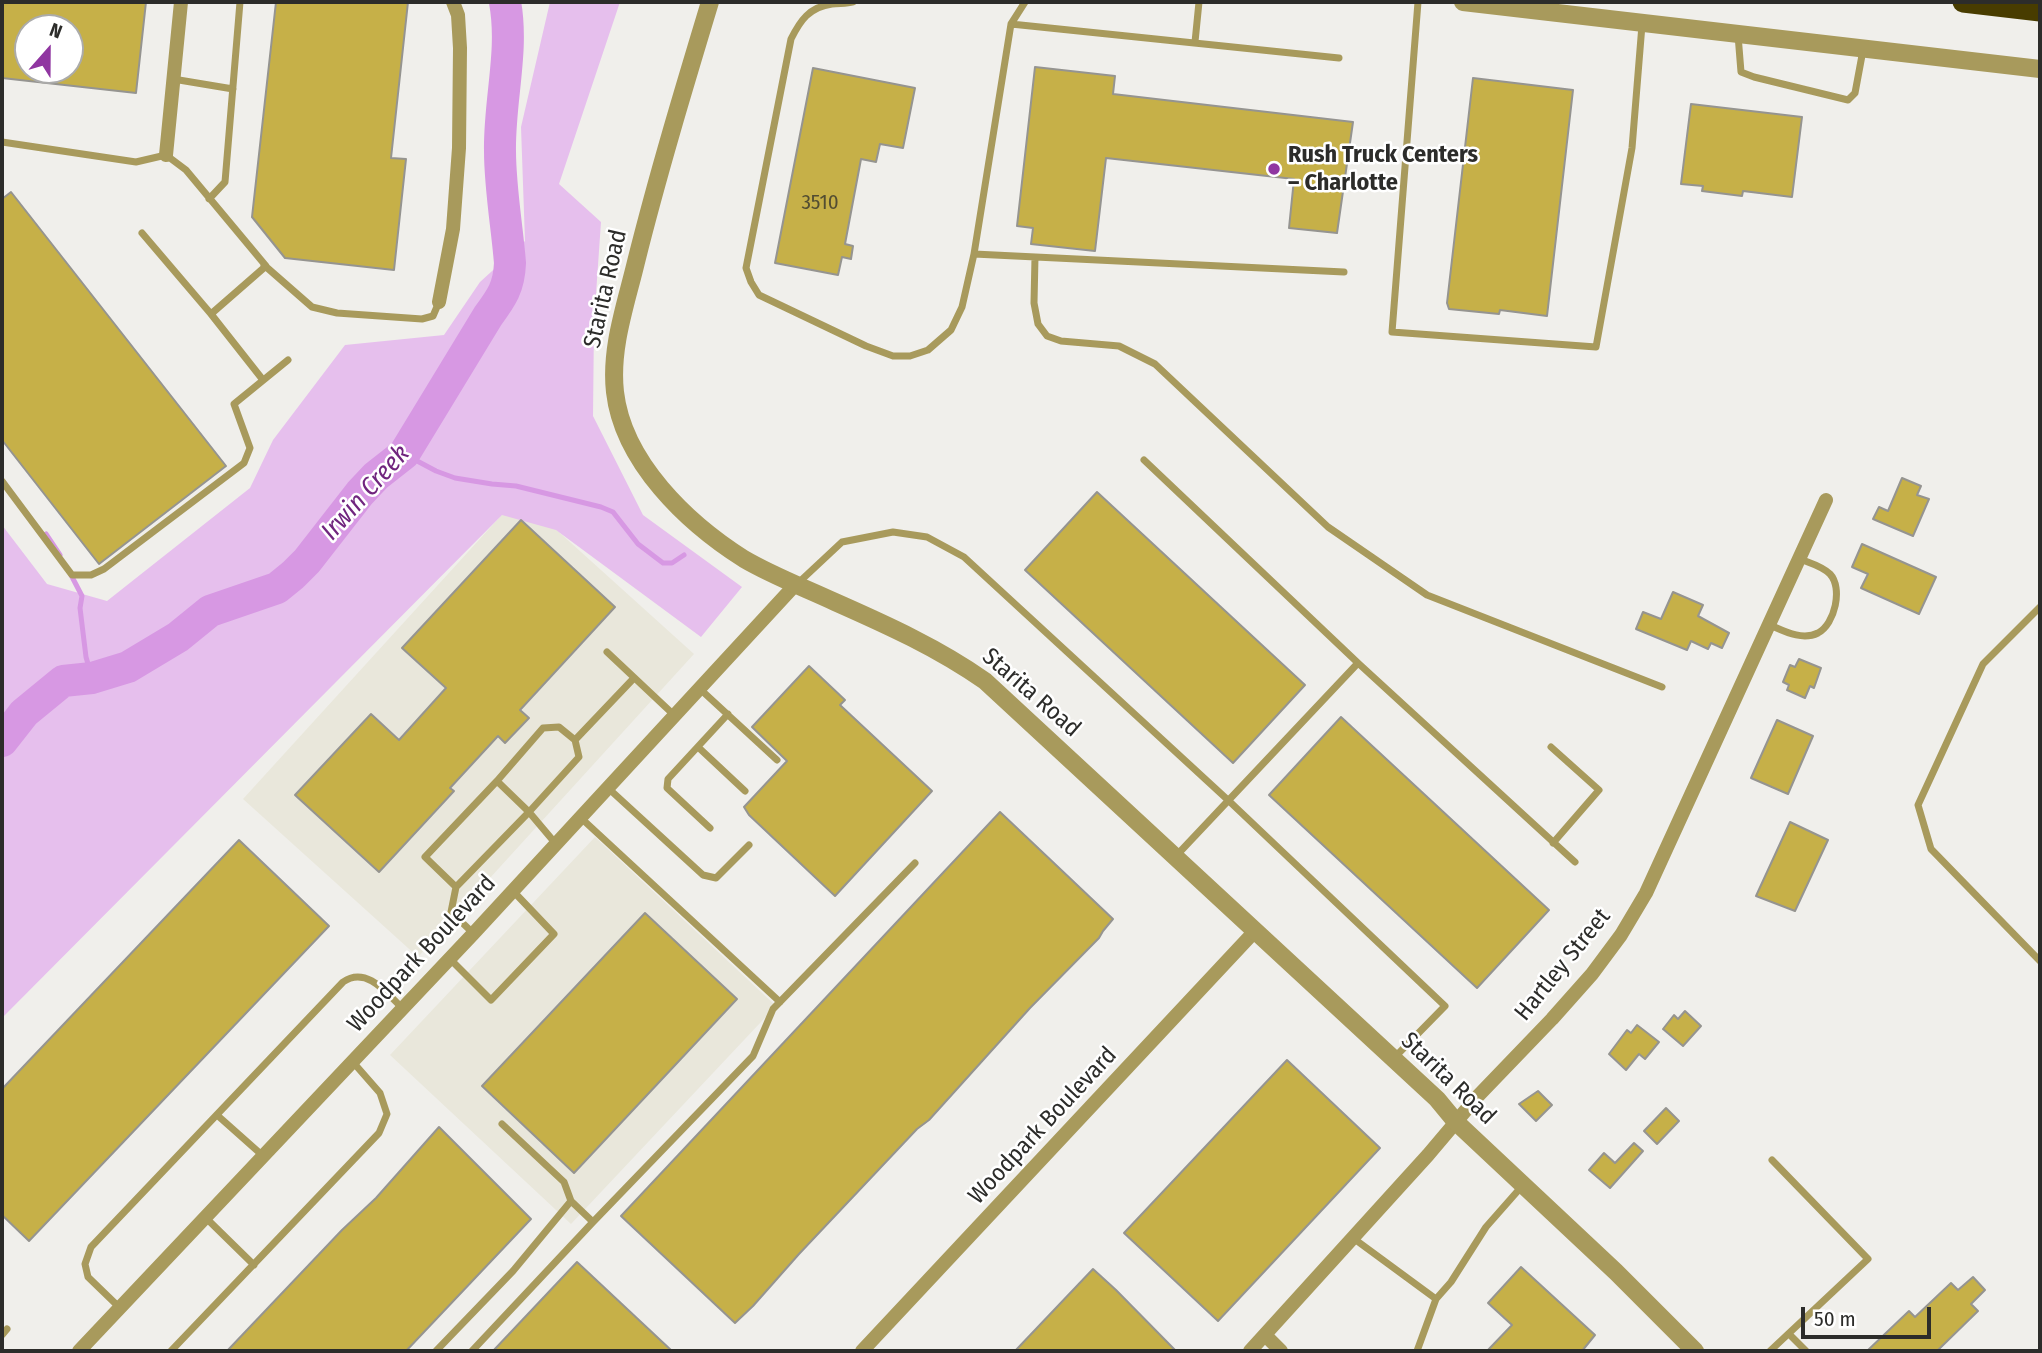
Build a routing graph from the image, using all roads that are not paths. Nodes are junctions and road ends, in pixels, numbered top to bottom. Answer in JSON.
{"nodes":[{"id":1,"x":181,"y":2,"type":"edge"},
{"id":2,"x":240,"y":2,"type":"edge"},
{"id":3,"x":453,"y":2,"type":"edge"},
{"id":4,"x":710,"y":2,"type":"edge"},
{"id":5,"x":853,"y":2,"type":"edge"},
{"id":6,"x":1025,"y":2,"type":"edge"},
{"id":7,"x":1199,"y":2,"type":"edge"},
{"id":8,"x":1418,"y":2,"type":"edge"},
{"id":9,"x":1463,"y":2,"type":"edge"},
{"id":10,"x":1963,"y":2,"type":"edge"},
{"id":11,"x":2040,"y":11,"type":"edge"},
{"id":12,"x":1642,"y":23,"type":"junction"},
{"id":13,"x":1011,"y":24,"type":"junction"},
{"id":14,"x":1738,"y":34,"type":"junction"},
{"id":15,"x":1195,"y":42,"type":"junction"},
{"id":16,"x":1863,"y":50,"type":"junction"},
{"id":17,"x":1339,"y":58,"type":"dead end"},
{"id":18,"x":2040,"y":69,"type":"edge"},
{"id":19,"x":173,"y":79,"type":"junction"},
{"id":20,"x":233,"y":89,"type":"junction"},
{"id":21,"x":2,"y":142,"type":"edge"},
{"id":22,"x":166,"y":155,"type":"junction"},
{"id":23,"x":209,"y":199,"type":"junction"},
{"id":24,"x":142,"y":233,"type":"dead end"},
{"id":25,"x":974,"y":254,"type":"junction"},
{"id":26,"x":1035,"y":257,"type":"junction"},
{"id":27,"x":264,"y":265,"type":"junction"},
{"id":28,"x":1344,"y":272,"type":"dead end"},
{"id":29,"x":439,"y":302,"type":"joint"},
{"id":30,"x":211,"y":314,"type":"junction"},
{"id":31,"x":288,"y":360,"type":"dead end"},
{"id":32,"x":263,"y":380,"type":"junction"},
{"id":33,"x":1144,"y":460,"type":"dead end"},
{"id":34,"x":2,"y":481,"type":"edge"},
{"id":35,"x":1826,"y":500,"type":"dead end"},
{"id":36,"x":1800,"y":559,"type":"junction"},
{"id":37,"x":796,"y":585,"type":"junction"},
{"id":38,"x":2040,"y":607,"type":"edge"},
{"id":39,"x":1770,"y":625,"type":"junction"},
{"id":40,"x":607,"y":652,"type":"dead end"},
{"id":41,"x":1358,"y":663,"type":"junction"},
{"id":42,"x":634,"y":678,"type":"junction"},
{"id":43,"x":1662,"y":687,"type":"dead end"},
{"id":44,"x":700,"y":689,"type":"junction"},
{"id":45,"x":728,"y":715,"type":"junction"},
{"id":46,"x":675,"y":716,"type":"junction"},
{"id":47,"x":575,"y":740,"type":"junction"},
{"id":48,"x":698,"y":747,"type":"junction"},
{"id":49,"x":1551,"y":747,"type":"dead end"},
{"id":50,"x":777,"y":760,"type":"dead end"},
{"id":51,"x":497,"y":781,"type":"junction"},
{"id":52,"x":608,"y":788,"type":"junction"},
{"id":53,"x":745,"y":791,"type":"dead end"},
{"id":54,"x":1229,"y":801,"type":"junction"},
{"id":55,"x":528,"y":812,"type":"junction"},
{"id":56,"x":581,"y":818,"type":"junction"},
{"id":57,"x":710,"y":828,"type":"dead end"},
{"id":58,"x":1553,"y":843,"type":"junction"},
{"id":59,"x":556,"y":844,"type":"junction"},
{"id":60,"x":749,"y":845,"type":"dead end"},
{"id":61,"x":1175,"y":857,"type":"junction"},
{"id":62,"x":1575,"y":862,"type":"dead end"},
{"id":63,"x":915,"y":863,"type":"dead end"},
{"id":64,"x":456,"y":887,"type":"junction"},
{"id":65,"x":513,"y":891,"type":"junction"},
{"id":66,"x":1255,"y":931,"type":"junction"},
{"id":67,"x":473,"y":934,"type":"junction"},
{"id":68,"x":449,"y":959,"type":"junction"},
{"id":69,"x":2040,"y":961,"type":"edge"},
{"id":70,"x":780,"y":1002,"type":"junction"},
{"id":71,"x":402,"y":1008,"type":"junction"},
{"id":72,"x":1393,"y":1058,"type":"junction"},
{"id":73,"x":352,"y":1061,"type":"junction"},
{"id":74,"x":217,"y":1115,"type":"junction"},
{"id":75,"x":1456,"y":1122,"type":"junction"},
{"id":76,"x":502,"y":1124,"type":"dead end"},
{"id":77,"x":262,"y":1155,"type":"junction"},
{"id":78,"x":1772,"y":1160,"type":"dead end"},
{"id":79,"x":1524,"y":1185,"type":"junction"},
{"id":80,"x":570,"y":1202,"type":"junction"},
{"id":81,"x":205,"y":1216,"type":"junction"},
{"id":82,"x":593,"y":1222,"type":"junction"},
{"id":83,"x":1353,"y":1238,"type":"junction"},
{"id":84,"x":254,"y":1265,"type":"junction"},
{"id":85,"x":1436,"y":1299,"type":"junction"},
{"id":86,"x":120,"y":1307,"type":"junction"},
{"id":87,"x":1789,"y":1334,"type":"junction"},
{"id":88,"x":1265,"y":1335,"type":"junction"},
{"id":89,"x":79,"y":1351,"type":"edge"},
{"id":90,"x":171,"y":1351,"type":"edge"},
{"id":91,"x":436,"y":1351,"type":"edge"},
{"id":92,"x":472,"y":1351,"type":"edge"},
{"id":93,"x":862,"y":1351,"type":"edge"},
{"id":94,"x":1250,"y":1351,"type":"edge"},
{"id":95,"x":1281,"y":1351,"type":"edge"},
{"id":96,"x":1417,"y":1351,"type":"edge"},
{"id":97,"x":1695,"y":1351,"type":"edge"},
{"id":98,"x":1770,"y":1351,"type":"edge"},
{"id":99,"x":1806,"y":1351,"type":"edge"}],
"edges":[{"from":1,"to":19,"type":"street"},
{"from":2,"to":20,"type":"lane"},
{"from":3,"to":29,"type":"street"},
{"from":4,"to":37,"type":"street","name":"Starita Road"},
{"from":5,"to":25,"type":"lane"},
{"from":6,"to":13,"type":"lane"},
{"from":7,"to":15,"type":"lane"},
{"from":8,"to":12,"type":"lane"},
{"from":9,"to":12,"type":"street"},
{"from":10,"to":11,"type":"highway"},
{"from":12,"to":14,"type":"street"},
{"from":13,"to":15,"type":"lane"},
{"from":13,"to":25,"type":"lane"},
{"from":14,"to":16,"type":"street"},
{"from":14,"to":16,"type":"lane"},
{"from":15,"to":17,"type":"lane"},
{"from":16,"to":18,"type":"street"},
{"from":19,"to":20,"type":"lane"},
{"from":19,"to":22,"type":"street"},
{"from":20,"to":23,"type":"lane"},
{"from":21,"to":22,"type":"lane"},
{"from":22,"to":23,"type":"lane"},
{"from":23,"to":27,"type":"lane"},
{"from":24,"to":30,"type":"lane"},
{"from":25,"to":26,"type":"lane"},
{"from":26,"to":28,"type":"lane"},
{"from":26,"to":43,"type":"lane"},
{"from":27,"to":29,"type":"lane"},
{"from":27,"to":30,"type":"lane"},
{"from":30,"to":32,"type":"lane"},
{"from":31,"to":32,"type":"lane"},
{"from":32,"to":34,"type":"lane"},
{"from":33,"to":41,"type":"lane"},
{"from":35,"to":36,"type":"street","name":"Hartley Street"},
{"from":36,"to":39,"type":"street","name":"Hartley Street"},
{"from":36,"to":39,"type":"lane"},
{"from":37,"to":44,"type":"street","name":"Woodpark Boulevard"},
{"from":37,"to":54,"type":"lane"},
{"from":37,"to":61,"type":"street","name":"Starita Road"},
{"from":38,"to":69,"type":"lane"},
{"from":39,"to":75,"type":"street","name":"Hartley Street"},
{"from":40,"to":42,"type":"lane"},
{"from":41,"to":54,"type":"lane"},
{"from":41,"to":58,"type":"lane"},
{"from":42,"to":46,"type":"lane"},
{"from":42,"to":47,"type":"lane"},
{"from":44,"to":45,"type":"lane"},
{"from":44,"to":46,"type":"street","name":"Woodpark Boulevard"},
{"from":45,"to":48,"type":"lane"},
{"from":45,"to":50,"type":"lane"},
{"from":46,"to":52,"type":"street","name":"Woodpark Boulevard"},
{"from":47,"to":51,"type":"lane"},
{"from":47,"to":55,"type":"lane"},
{"from":48,"to":53,"type":"lane"},
{"from":48,"to":57,"type":"lane"},
{"from":49,"to":58,"type":"lane"},
{"from":51,"to":55,"type":"lane"},
{"from":51,"to":64,"type":"lane"},
{"from":52,"to":56,"type":"street","name":"Woodpark Boulevard"},
{"from":52,"to":60,"type":"lane"},
{"from":54,"to":61,"type":"lane"},
{"from":54,"to":72,"type":"lane"},
{"from":55,"to":59,"type":"lane"},
{"from":55,"to":64,"type":"lane"},
{"from":56,"to":59,"type":"street","name":"Woodpark Boulevard"},
{"from":56,"to":70,"type":"lane"},
{"from":58,"to":62,"type":"lane"},
{"from":59,"to":65,"type":"street","name":"Woodpark Boulevard"},
{"from":61,"to":66,"type":"street","name":"Starita Road"},
{"from":63,"to":70,"type":"lane"},
{"from":64,"to":67,"type":"lane"},
{"from":65,"to":67,"type":"street","name":"Woodpark Boulevard"},
{"from":65,"to":68,"type":"lane"},
{"from":66,"to":72,"type":"street","name":"Starita Road"},
{"from":66,"to":93,"type":"street","name":"Woodpark Boulevard"},
{"from":67,"to":68,"type":"street","name":"Woodpark Boulevard"},
{"from":68,"to":71,"type":"street","name":"Woodpark Boulevard"},
{"from":70,"to":82,"type":"lane"},
{"from":71,"to":73,"type":"street","name":"Woodpark Boulevard"},
{"from":71,"to":74,"type":"lane"},
{"from":72,"to":75,"type":"street","name":"Starita Road"},
{"from":73,"to":77,"type":"street","name":"Woodpark Boulevard"},
{"from":73,"to":84,"type":"lane"},
{"from":74,"to":77,"type":"lane"},
{"from":74,"to":86,"type":"lane"},
{"from":75,"to":79,"type":"street","name":"Starita Road"},
{"from":75,"to":83,"type":"street","name":"Hartley Street"},
{"from":76,"to":80,"type":"lane"},
{"from":77,"to":81,"type":"street","name":"Woodpark Boulevard"},
{"from":78,"to":87,"type":"lane"},
{"from":79,"to":85,"type":"lane"},
{"from":79,"to":97,"type":"street","name":"Starita Road"},
{"from":80,"to":82,"type":"lane"},
{"from":80,"to":91,"type":"lane"},
{"from":81,"to":84,"type":"lane"},
{"from":81,"to":86,"type":"street","name":"Woodpark Boulevard"},
{"from":82,"to":92,"type":"lane"},
{"from":83,"to":85,"type":"lane"},
{"from":83,"to":88,"type":"street","name":"Hartley Street"},
{"from":84,"to":90,"type":"lane"},
{"from":85,"to":96,"type":"lane"},
{"from":86,"to":89,"type":"street","name":"Woodpark Boulevard"},
{"from":87,"to":98,"type":"lane"},
{"from":87,"to":99,"type":"lane"},
{"from":88,"to":94,"type":"street","name":"Hartley Street"},
{"from":88,"to":95,"type":"street"}]}
